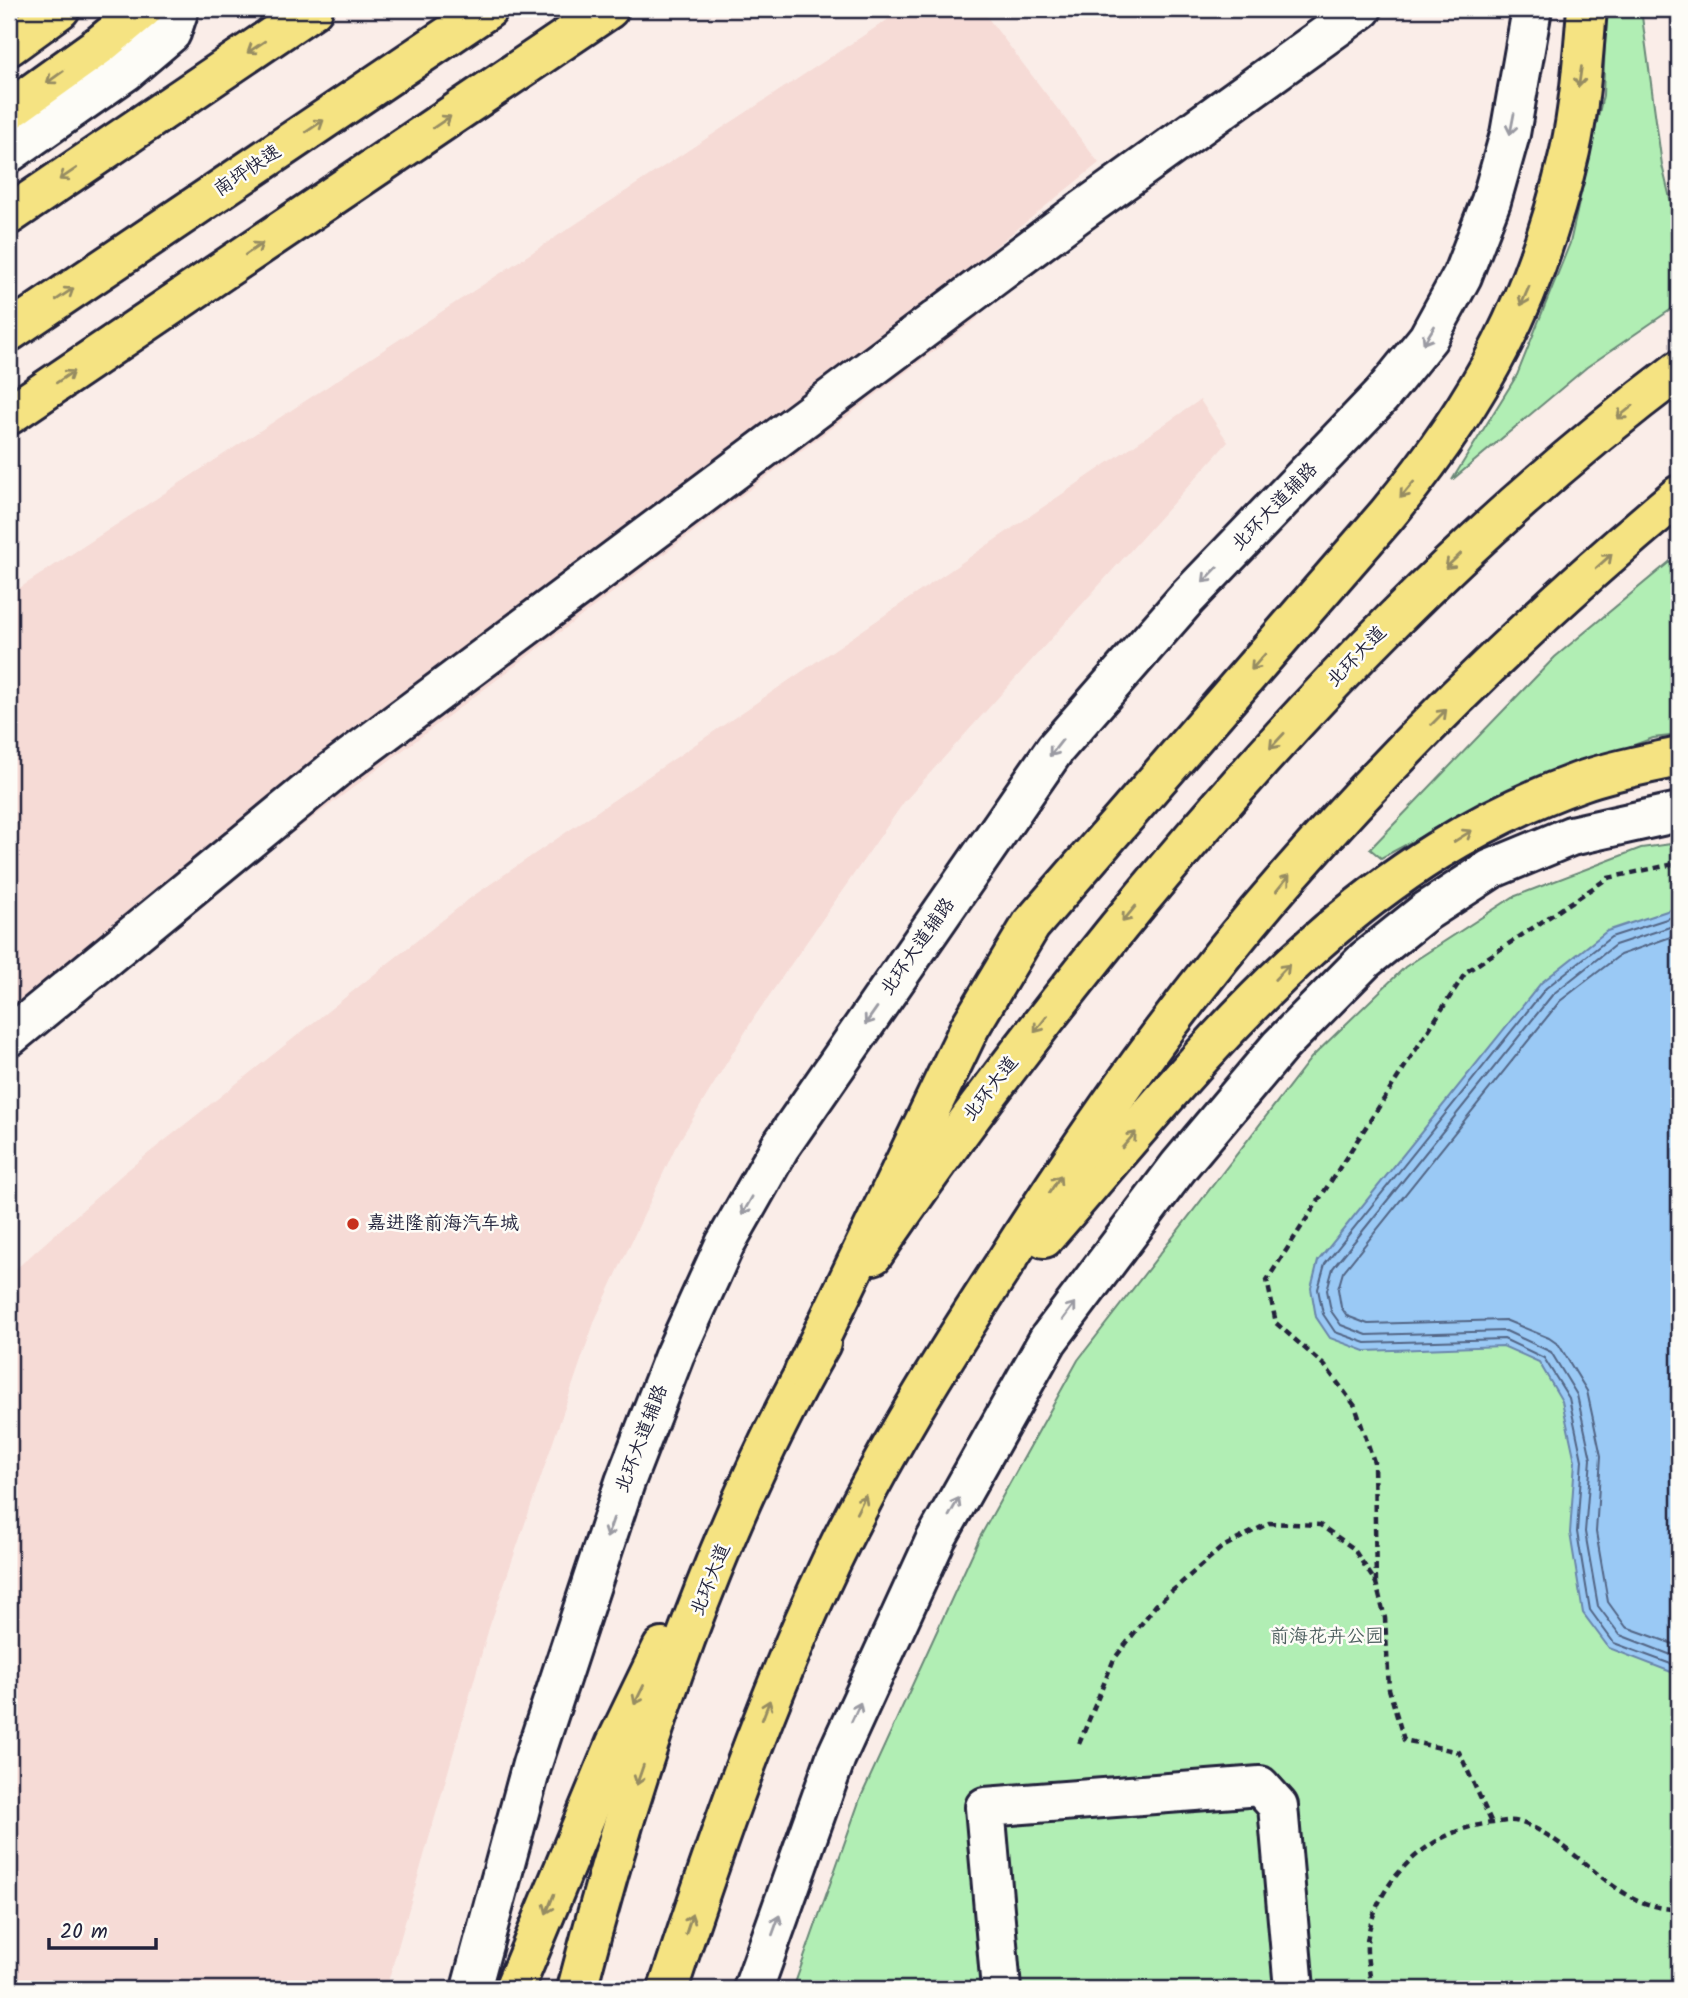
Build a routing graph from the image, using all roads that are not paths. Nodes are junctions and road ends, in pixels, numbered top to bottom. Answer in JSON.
{"nodes":[{"id":1,"x":60,"y":9,"type":"edge"},
{"id":2,"x":206,"y":9,"type":"edge"},
{"id":3,"x":313,"y":9,"type":"edge"},
{"id":4,"x":488,"y":9,"type":"edge"},
{"id":5,"x":609,"y":9,"type":"edge"},
{"id":6,"x":1362,"y":9,"type":"edge"},
{"id":7,"x":1532,"y":9,"type":"edge"},
{"id":8,"x":1587,"y":9,"type":"edge"},
{"id":9,"x":164,"y":17,"type":"edge"},
{"id":10,"x":9,"y":46,"type":"edge"},
{"id":11,"x":9,"y":110,"type":"edge"},
{"id":12,"x":9,"y":153,"type":"edge"},
{"id":13,"x":9,"y":215,"type":"edge"},
{"id":14,"x":9,"y":332,"type":"edge"},
{"id":15,"x":1679,"y":370,"type":"edge"},
{"id":16,"x":9,"y":415,"type":"edge"},
{"id":17,"x":1679,"y":495,"type":"edge"},
{"id":18,"x":1679,"y":757,"type":"edge"},
{"id":19,"x":1679,"y":812,"type":"edge"},
{"id":20,"x":9,"y":1037,"type":"edge"},
{"id":21,"x":955,"y":1339,"type":"junction"},
{"id":22,"x":804,"y":1372,"type":"junction"},
{"id":23,"x":471,"y":1989,"type":"edge"},
{"id":24,"x":514,"y":1989,"type":"edge"},
{"id":25,"x":577,"y":1989,"type":"edge"},
{"id":26,"x":668,"y":1989,"type":"edge"},
{"id":27,"x":753,"y":1989,"type":"edge"},
{"id":28,"x":1001,"y":1989,"type":"edge"},
{"id":29,"x":1294,"y":1989,"type":"edge"}],
"edges":[{"from":1,"to":10,"type":"main road"},
{"from":2,"to":9,"type":"street"},
{"from":3,"to":13,"type":"main road","one_way":true},
{"from":14,"to":4,"type":"main road","name":"南坪快速","one_way":true},
{"from":16,"to":5,"type":"main road","one_way":true},
{"from":6,"to":20,"type":"street"},
{"from":7,"to":23,"type":"street","name":"北环大道辅路","one_way":true},
{"from":8,"to":22,"type":"main road","one_way":true},
{"from":9,"to":11,"type":"main road","one_way":true},
{"from":9,"to":12,"type":"street"},
{"from":15,"to":22,"type":"main road","name":"北环大道","one_way":true},
{"from":21,"to":17,"type":"main road","one_way":true},
{"from":21,"to":18,"type":"main road","one_way":true},
{"from":27,"to":19,"type":"street","one_way":true},
{"from":26,"to":21,"type":"main road","one_way":true},
{"from":22,"to":24,"type":"main road","one_way":true},
{"from":22,"to":25,"type":"main road","name":"北环大道","one_way":true},
{"from":28,"to":29,"type":"street"}]}
